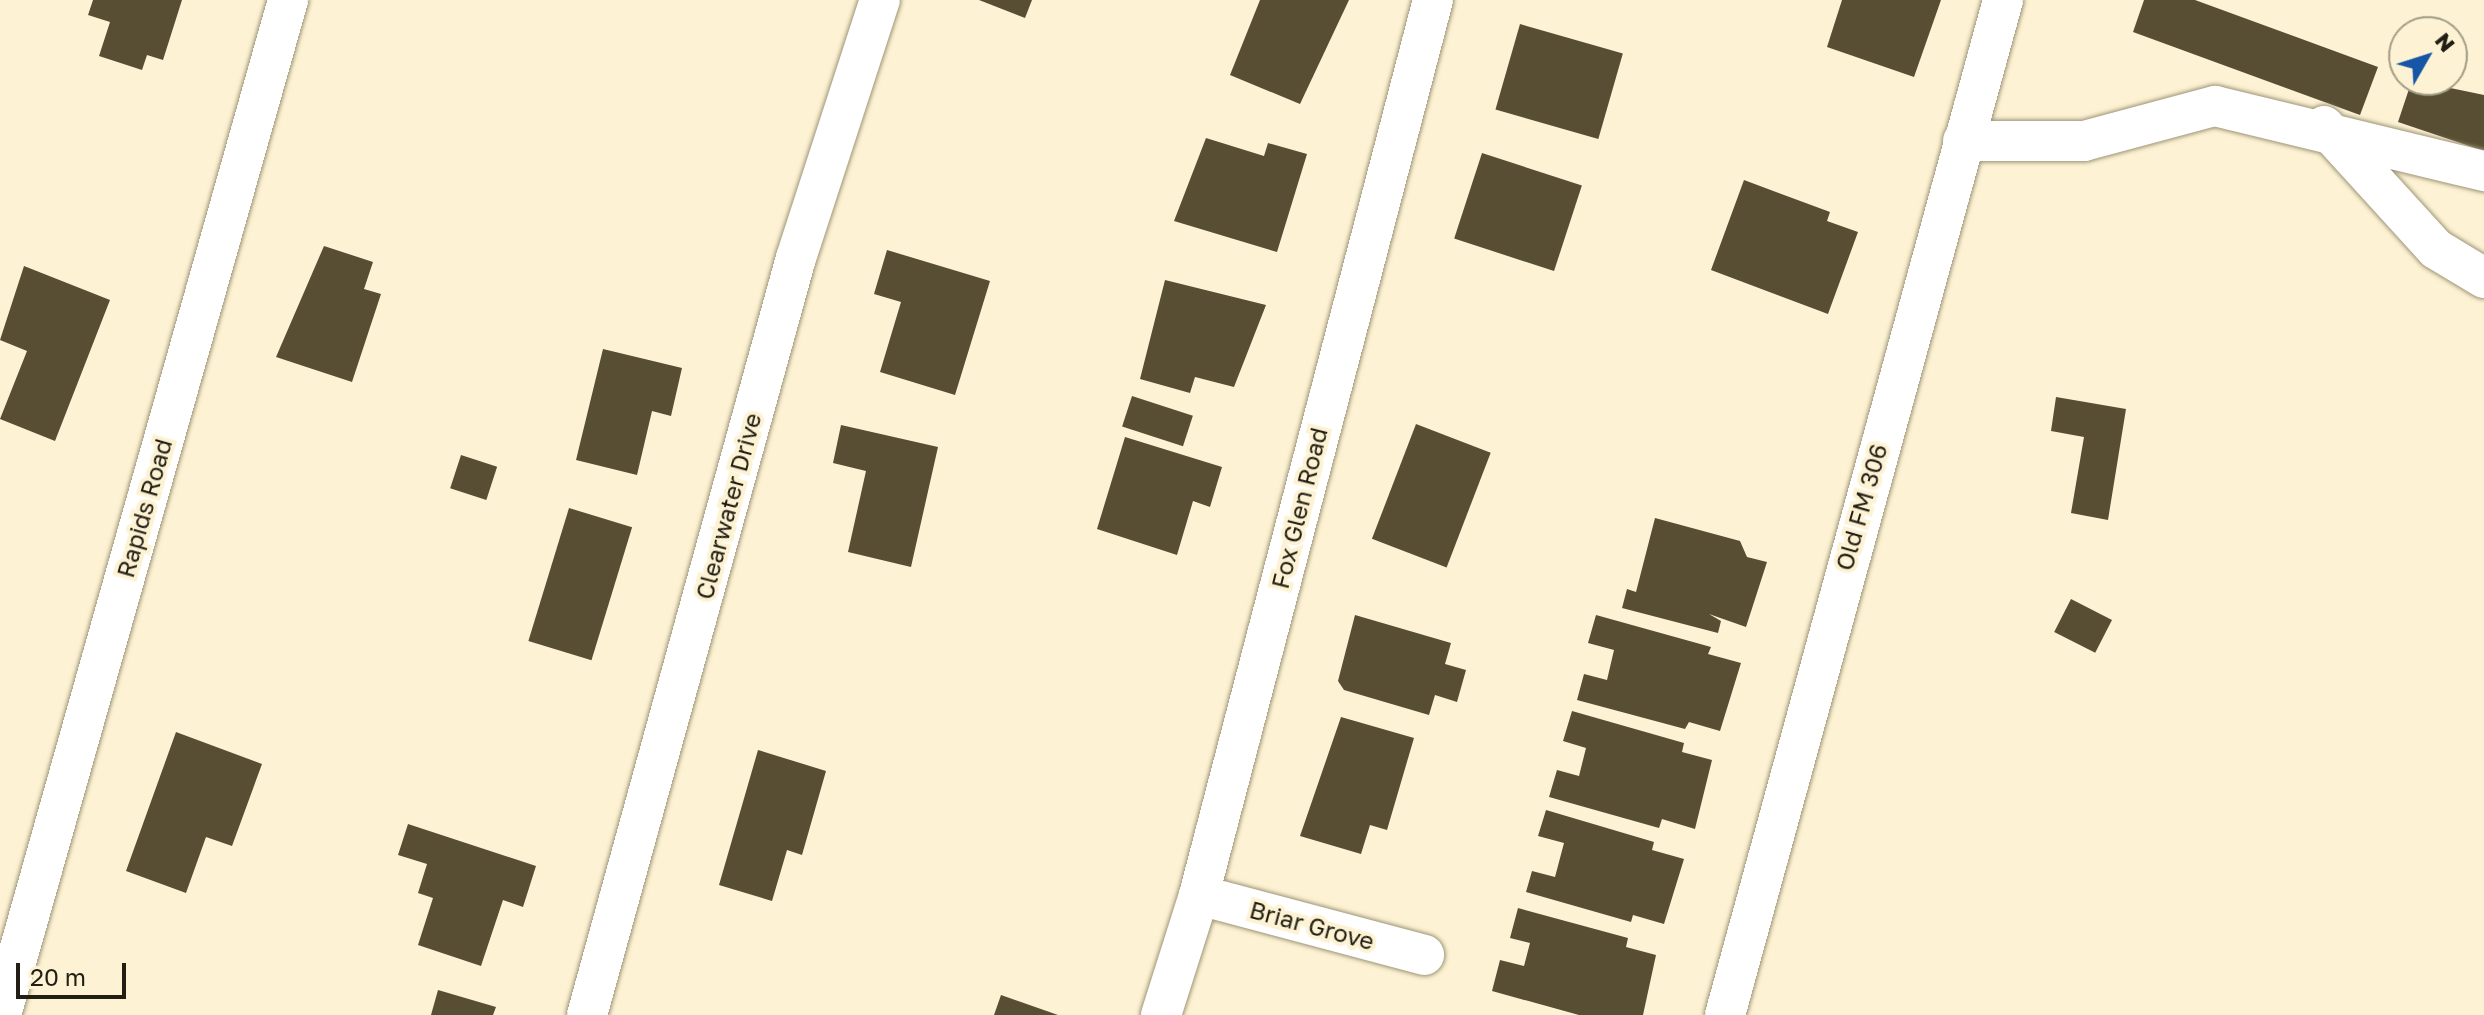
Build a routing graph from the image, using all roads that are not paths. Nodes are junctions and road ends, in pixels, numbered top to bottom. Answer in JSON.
{"nodes":[{"id":1,"x":288,"y":0,"type":"edge"},
{"id":2,"x":880,"y":0,"type":"edge"},
{"id":3,"x":1433,"y":0,"type":"edge"},
{"id":4,"x":2003,"y":0,"type":"edge"},
{"id":5,"x":2324,"y":126,"type":"junction"},
{"id":6,"x":1963,"y":141,"type":"junction"},
{"id":7,"x":2484,"y":171,"type":"edge"},
{"id":8,"x":2484,"y":278,"type":"edge"},
{"id":9,"x":1199,"y":895,"type":"junction"},
{"id":10,"x":1424,"y":955,"type":"dead end"},
{"id":11,"x":1,"y":1015,"type":"edge"},
{"id":12,"x":587,"y":1015,"type":"edge"},
{"id":13,"x":1161,"y":1015,"type":"edge"},
{"id":14,"x":1725,"y":1015,"type":"edge"}],
"edges":[{"from":1,"to":11,"type":"street","name":"Rapids Road"},
{"from":2,"to":12,"type":"street","name":"Clearwater Drive"},
{"from":3,"to":9,"type":"street","name":"Fox Glen Road"},
{"from":4,"to":6,"type":"street","name":"Old FM 306"},
{"from":5,"to":6,"type":"street"},
{"from":5,"to":7,"type":"street"},
{"from":5,"to":8,"type":"street"},
{"from":6,"to":14,"type":"street","name":"Old FM 306"},
{"from":9,"to":10,"type":"street","name":"Briar Grove"},
{"from":9,"to":13,"type":"street","name":"Fox Glen Road"}]}
